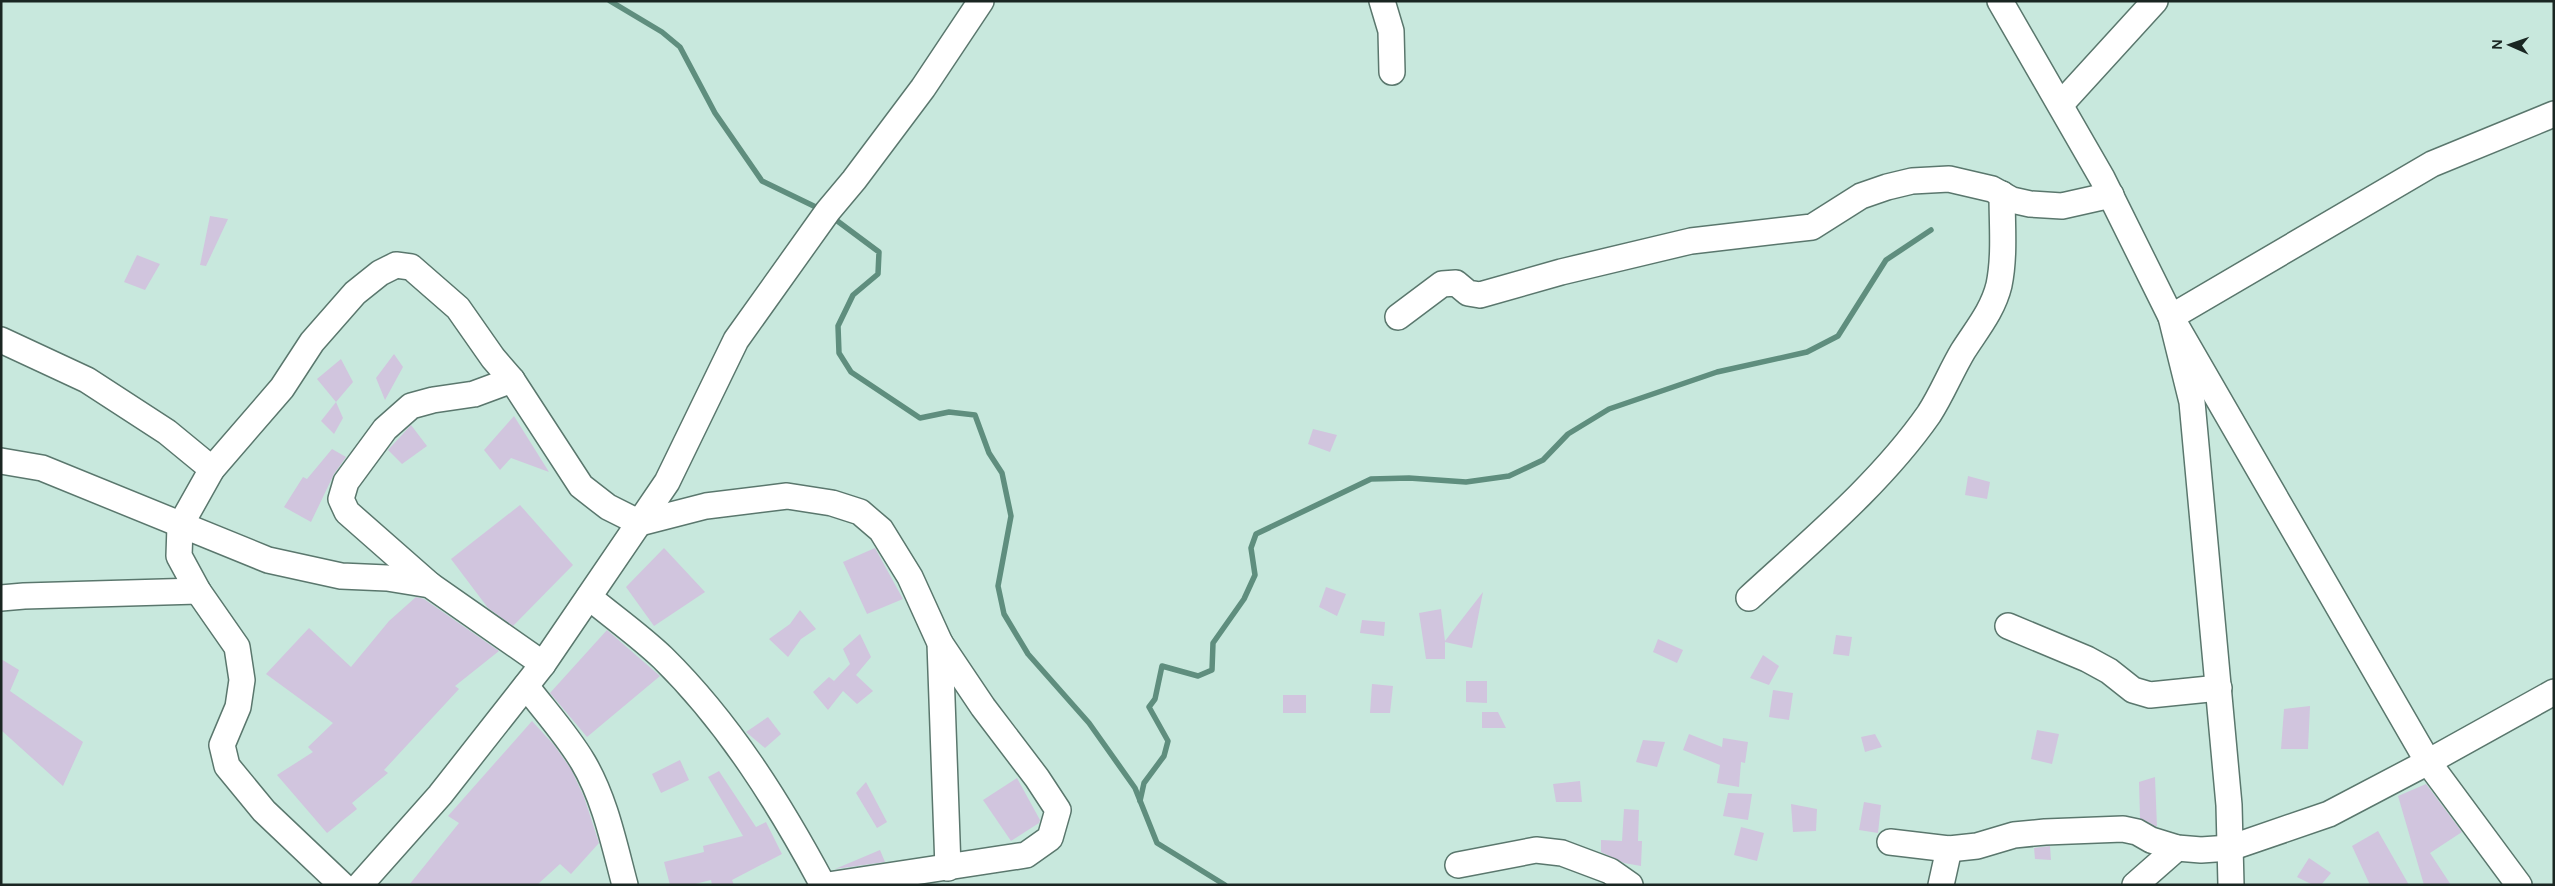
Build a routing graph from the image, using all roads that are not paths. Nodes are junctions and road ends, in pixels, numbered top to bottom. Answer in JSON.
{"nodes":[{"id":1,"x":981,"y":1,"type":"edge"},
{"id":2,"x":1382,"y":1,"type":"edge"},
{"id":3,"x":2000,"y":1,"type":"edge"},
{"id":4,"x":2155,"y":1,"type":"edge"},
{"id":5,"x":1392,"y":72,"type":"dead end"},
{"id":6,"x":2060,"y":104,"type":"junction"},
{"id":7,"x":2554,"y":114,"type":"edge"},
{"id":8,"x":2002,"y":194,"type":"junction"},
{"id":9,"x":2110,"y":195,"type":"junction"},
{"id":10,"x":1398,"y":317,"type":"dead end"},
{"id":11,"x":2171,"y":317,"type":"junction"},
{"id":12,"x":1,"y":340,"type":"edge"},
{"id":13,"x":512,"y":380,"type":"junction"},
{"id":14,"x":1,"y":461,"type":"edge"},
{"id":15,"x":212,"y":469,"type":"junction"},
{"id":16,"x":640,"y":523,"type":"junction"},
{"id":17,"x":180,"y":526,"type":"junction"},
{"id":18,"x":430,"y":585,"type":"junction"},
{"id":19,"x":198,"y":591,"type":"junction"},
{"id":20,"x":589,"y":597,"type":"junction"},
{"id":21,"x":1,"y":598,"type":"edge"},
{"id":22,"x":1749,"y":598,"type":"dead end"},
{"id":23,"x":2008,"y":626,"type":"dead end"},
{"id":24,"x":940,"y":643,"type":"junction"},
{"id":25,"x":543,"y":664,"type":"junction"},
{"id":26,"x":526,"y":686,"type":"junction"},
{"id":27,"x":2218,"y":688,"type":"junction"},
{"id":28,"x":2554,"y":692,"type":"edge"},
{"id":29,"x":2428,"y":762,"type":"junction"},
{"id":30,"x":1890,"y":842,"type":"dead end"},
{"id":31,"x":2177,"y":848,"type":"junction"},
{"id":32,"x":2230,"y":848,"type":"junction"},
{"id":33,"x":1949,"y":849,"type":"junction"},
{"id":34,"x":1458,"y":865,"type":"dead end"},
{"id":35,"x":948,"y":868,"type":"junction"},
{"id":36,"x":342,"y":885,"type":"edge"},
{"id":37,"x":360,"y":885,"type":"edge"},
{"id":38,"x":626,"y":885,"type":"edge"},
{"id":39,"x":823,"y":885,"type":"edge"},
{"id":40,"x":828,"y":885,"type":"edge"},
{"id":41,"x":1630,"y":885,"type":"edge"},
{"id":42,"x":1941,"y":885,"type":"edge"},
{"id":43,"x":2135,"y":885,"type":"edge"},
{"id":44,"x":2230,"y":885,"type":"edge"},
{"id":45,"x":2519,"y":885,"type":"edge"}],
"edges":[{"from":1,"to":16,"type":"street"},
{"from":2,"to":5,"type":"street"},
{"from":3,"to":6,"type":"street"},
{"from":4,"to":6,"type":"street"},
{"from":6,"to":9,"type":"street"},
{"from":7,"to":11,"type":"street"},
{"from":8,"to":9,"type":"street"},
{"from":8,"to":10,"type":"street"},
{"from":8,"to":22,"type":"street"},
{"from":9,"to":11,"type":"street"},
{"from":11,"to":27,"type":"street"},
{"from":11,"to":29,"type":"street"},
{"from":12,"to":15,"type":"street"},
{"from":13,"to":15,"type":"street"},
{"from":13,"to":16,"type":"street"},
{"from":13,"to":18,"type":"street"},
{"from":14,"to":17,"type":"street"},
{"from":15,"to":17,"type":"street"},
{"from":16,"to":20,"type":"street"},
{"from":16,"to":24,"type":"street"},
{"from":17,"to":18,"type":"street"},
{"from":17,"to":19,"type":"street"},
{"from":18,"to":25,"type":"street"},
{"from":19,"to":21,"type":"street"},
{"from":19,"to":36,"type":"street"},
{"from":20,"to":25,"type":"street"},
{"from":20,"to":39,"type":"street"},
{"from":23,"to":27,"type":"street"},
{"from":24,"to":35,"type":"street"},
{"from":24,"to":35,"type":"street"},
{"from":25,"to":26,"type":"street"},
{"from":26,"to":37,"type":"street"},
{"from":26,"to":38,"type":"street"},
{"from":27,"to":32,"type":"street"},
{"from":28,"to":29,"type":"street"},
{"from":29,"to":32,"type":"street"},
{"from":29,"to":45,"type":"street"},
{"from":30,"to":33,"type":"street"},
{"from":31,"to":32,"type":"street"},
{"from":31,"to":33,"type":"street"},
{"from":31,"to":43,"type":"street"},
{"from":32,"to":44,"type":"street"},
{"from":33,"to":42,"type":"street"},
{"from":34,"to":41,"type":"street"},
{"from":35,"to":40,"type":"street"}]}
